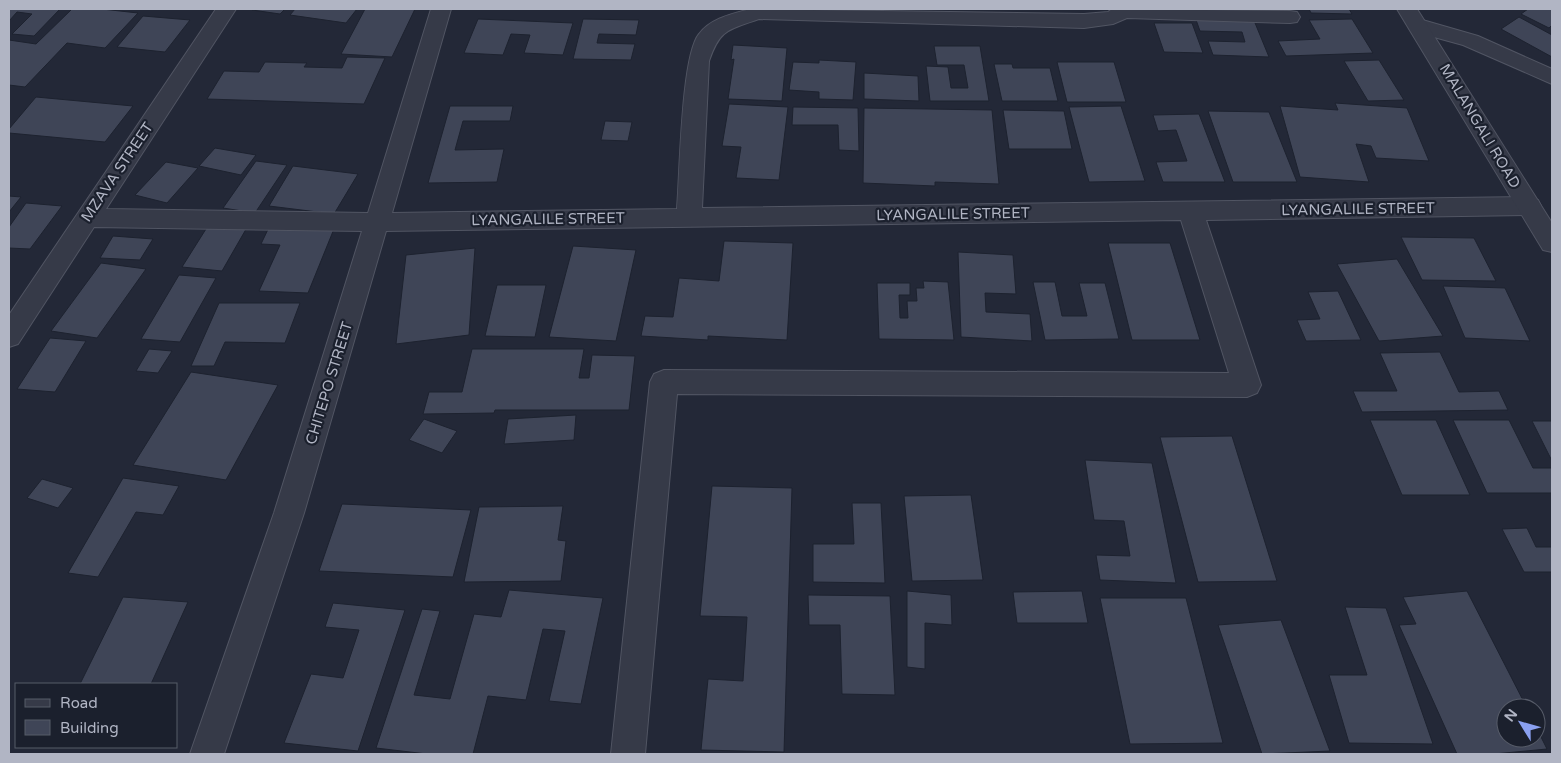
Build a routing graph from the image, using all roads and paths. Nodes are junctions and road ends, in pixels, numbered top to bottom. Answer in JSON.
{"nodes":[{"id":1,"x":226,"y":9,"type":"edge"},
{"id":2,"x":441,"y":9,"type":"edge"},
{"id":3,"x":1125,"y":10,"type":"edge"},
{"id":4,"x":1290,"y":17,"type":"dead end"},
{"id":5,"x":1413,"y":18,"type":"edge"},
{"id":6,"x":1552,"y":78,"type":"edge"},
{"id":7,"x":1529,"y":206,"type":"junction"},
{"id":8,"x":1191,"y":212,"type":"junction"},
{"id":9,"x":689,"y":216,"type":"junction"},
{"id":10,"x":86,"y":218,"type":"junction"},
{"id":11,"x":378,"y":222,"type":"junction"},
{"id":12,"x":1552,"y":243,"type":"edge"},
{"id":13,"x":9,"y":336,"type":"edge"},
{"id":14,"x":207,"y":754,"type":"edge"},
{"id":15,"x":628,"y":754,"type":"edge"}],
"edges":[{"from":1,"to":10,"type":"street","name":"MZAVA STREET"},
{"from":2,"to":11,"type":"street","name":"CHITEPO STREET"},
{"from":3,"to":4,"type":"street"},
{"from":3,"to":9,"type":"street"},
{"from":5,"to":6,"type":"street"},
{"from":5,"to":7,"type":"street","name":"MALANGALI ROAD"},
{"from":7,"to":8,"type":"street","name":"LYANGALILE STREET"},
{"from":7,"to":12,"type":"street","name":"MALANGALI ROAD"},
{"from":8,"to":9,"type":"street","name":"LYANGALILE STREET"},
{"from":8,"to":15,"type":"street"},
{"from":9,"to":11,"type":"street","name":"LYANGALILE STREET"},
{"from":10,"to":11,"type":"street","name":"LYANGALILE STREET"},
{"from":10,"to":13,"type":"street","name":"MZAVA STREET"},
{"from":11,"to":14,"type":"street","name":"CHITEPO STREET"}]}
